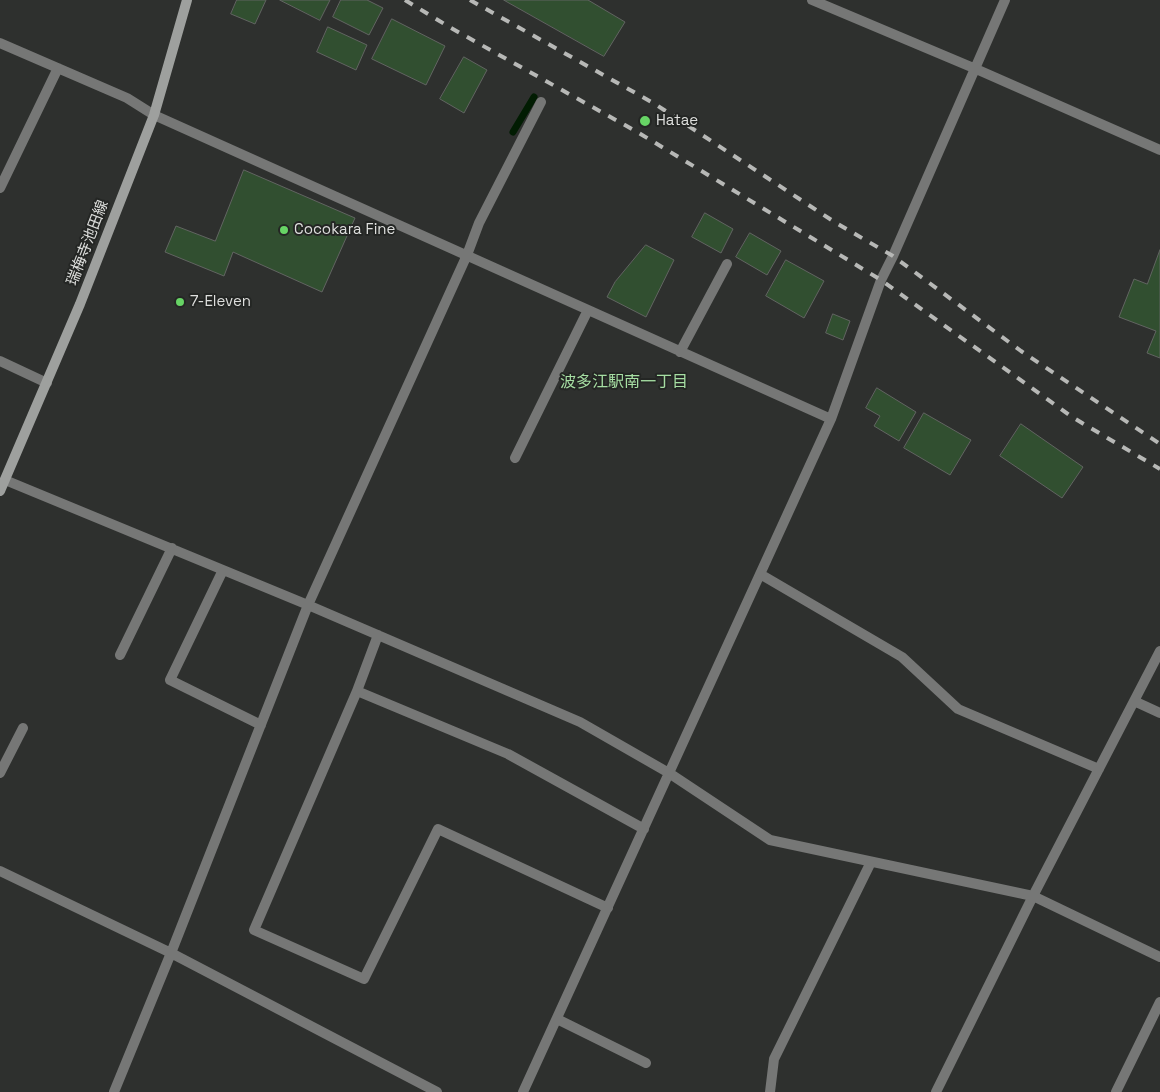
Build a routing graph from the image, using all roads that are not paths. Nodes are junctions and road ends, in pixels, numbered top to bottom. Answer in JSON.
{"nodes":[{"id":1,"x":187,"y":0,"type":"edge"},
{"id":2,"x":812,"y":0,"type":"edge"},
{"id":3,"x":1005,"y":0,"type":"edge"},
{"id":4,"x":0,"y":43,"type":"edge"},
{"id":5,"x":58,"y":68,"type":"junction"},
{"id":6,"x":976,"y":69,"type":"junction"},
{"id":7,"x":542,"y":102,"type":"dead end"},
{"id":8,"x":154,"y":115,"type":"junction"},
{"id":9,"x":1160,"y":150,"type":"edge"},
{"id":10,"x":0,"y":188,"type":"edge"},
{"id":11,"x":467,"y":255,"type":"junction"},
{"id":12,"x":727,"y":264,"type":"dead end"},
{"id":13,"x":588,"y":310,"type":"junction"},
{"id":14,"x":680,"y":352,"type":"junction"},
{"id":15,"x":0,"y":361,"type":"edge"},
{"id":16,"x":47,"y":383,"type":"junction"},
{"id":17,"x":831,"y":420,"type":"junction"},
{"id":18,"x":515,"y":458,"type":"dead end"},
{"id":19,"x":5,"y":480,"type":"junction"},
{"id":20,"x":0,"y":491,"type":"edge"},
{"id":21,"x":172,"y":548,"type":"junction"},
{"id":22,"x":223,"y":570,"type":"junction"},
{"id":23,"x":760,"y":574,"type":"junction"},
{"id":24,"x":308,"y":605,"type":"junction"},
{"id":25,"x":378,"y":635,"type":"junction"},
{"id":26,"x":1160,"y":651,"type":"edge"},
{"id":27,"x":120,"y":655,"type":"dead end"},
{"id":28,"x":357,"y":691,"type":"junction"},
{"id":29,"x":1134,"y":701,"type":"junction"},
{"id":30,"x":1160,"y":713,"type":"edge"},
{"id":31,"x":261,"y":725,"type":"junction"},
{"id":32,"x":23,"y":728,"type":"dead end"},
{"id":33,"x":1099,"y":769,"type":"junction"},
{"id":34,"x":0,"y":773,"type":"edge"},
{"id":35,"x":669,"y":773,"type":"junction"},
{"id":36,"x":644,"y":829,"type":"junction"},
{"id":37,"x":871,"y":862,"type":"junction"},
{"id":38,"x":0,"y":871,"type":"edge"},
{"id":39,"x":1032,"y":896,"type":"junction"},
{"id":40,"x":608,"y":908,"type":"junction"},
{"id":41,"x":171,"y":953,"type":"junction"},
{"id":42,"x":1160,"y":957,"type":"edge"},
{"id":43,"x":1160,"y":1002,"type":"edge"},
{"id":44,"x":557,"y":1019,"type":"junction"},
{"id":45,"x":646,"y":1062,"type":"dead end"},
{"id":46,"x":114,"y":1092,"type":"edge"},
{"id":47,"x":437,"y":1092,"type":"edge"},
{"id":48,"x":523,"y":1092,"type":"edge"},
{"id":49,"x":770,"y":1092,"type":"edge"},
{"id":50,"x":936,"y":1092,"type":"edge"},
{"id":51,"x":1116,"y":1092,"type":"edge"}],
"edges":[{"from":1,"to":8,"type":"main road","name":"瑞梅寺池田線"},
{"from":2,"to":6,"type":"street"},
{"from":3,"to":6,"type":"street"},
{"from":4,"to":5,"type":"street"},
{"from":5,"to":8,"type":"street"},
{"from":5,"to":10,"type":"street"},
{"from":6,"to":9,"type":"street"},
{"from":6,"to":17,"type":"street"},
{"from":7,"to":11,"type":"street"},
{"from":8,"to":11,"type":"street"},
{"from":8,"to":16,"type":"main road","name":"瑞梅寺池田線"},
{"from":11,"to":13,"type":"street"},
{"from":11,"to":24,"type":"street"},
{"from":12,"to":14,"type":"street"},
{"from":13,"to":14,"type":"street"},
{"from":13,"to":18,"type":"street"},
{"from":14,"to":17,"type":"street"},
{"from":15,"to":16,"type":"street"},
{"from":16,"to":19,"type":"main road","name":"瑞梅寺池田線"},
{"from":17,"to":23,"type":"street"},
{"from":19,"to":20,"type":"main road","name":"瑞梅寺池田線"},
{"from":19,"to":21,"type":"street"},
{"from":21,"to":22,"type":"street"},
{"from":21,"to":27,"type":"street"},
{"from":22,"to":24,"type":"street"},
{"from":22,"to":31,"type":"street"},
{"from":23,"to":33,"type":"street"},
{"from":23,"to":35,"type":"street"},
{"from":24,"to":25,"type":"street"},
{"from":24,"to":31,"type":"street"},
{"from":25,"to":28,"type":"street"},
{"from":25,"to":35,"type":"street"},
{"from":26,"to":29,"type":"street"},
{"from":28,"to":36,"type":"street"},
{"from":28,"to":40,"type":"street"},
{"from":29,"to":30,"type":"street"},
{"from":29,"to":33,"type":"street"},
{"from":31,"to":41,"type":"street"},
{"from":32,"to":34,"type":"street"},
{"from":33,"to":39,"type":"street"},
{"from":35,"to":36,"type":"street"},
{"from":35,"to":37,"type":"street"},
{"from":36,"to":40,"type":"street"},
{"from":37,"to":39,"type":"street"},
{"from":37,"to":49,"type":"street"},
{"from":38,"to":41,"type":"street"},
{"from":39,"to":42,"type":"street"},
{"from":39,"to":50,"type":"street"},
{"from":40,"to":44,"type":"street"},
{"from":41,"to":46,"type":"street"},
{"from":41,"to":47,"type":"street"},
{"from":43,"to":51,"type":"street"},
{"from":44,"to":45,"type":"street"},
{"from":44,"to":48,"type":"street"}]}
